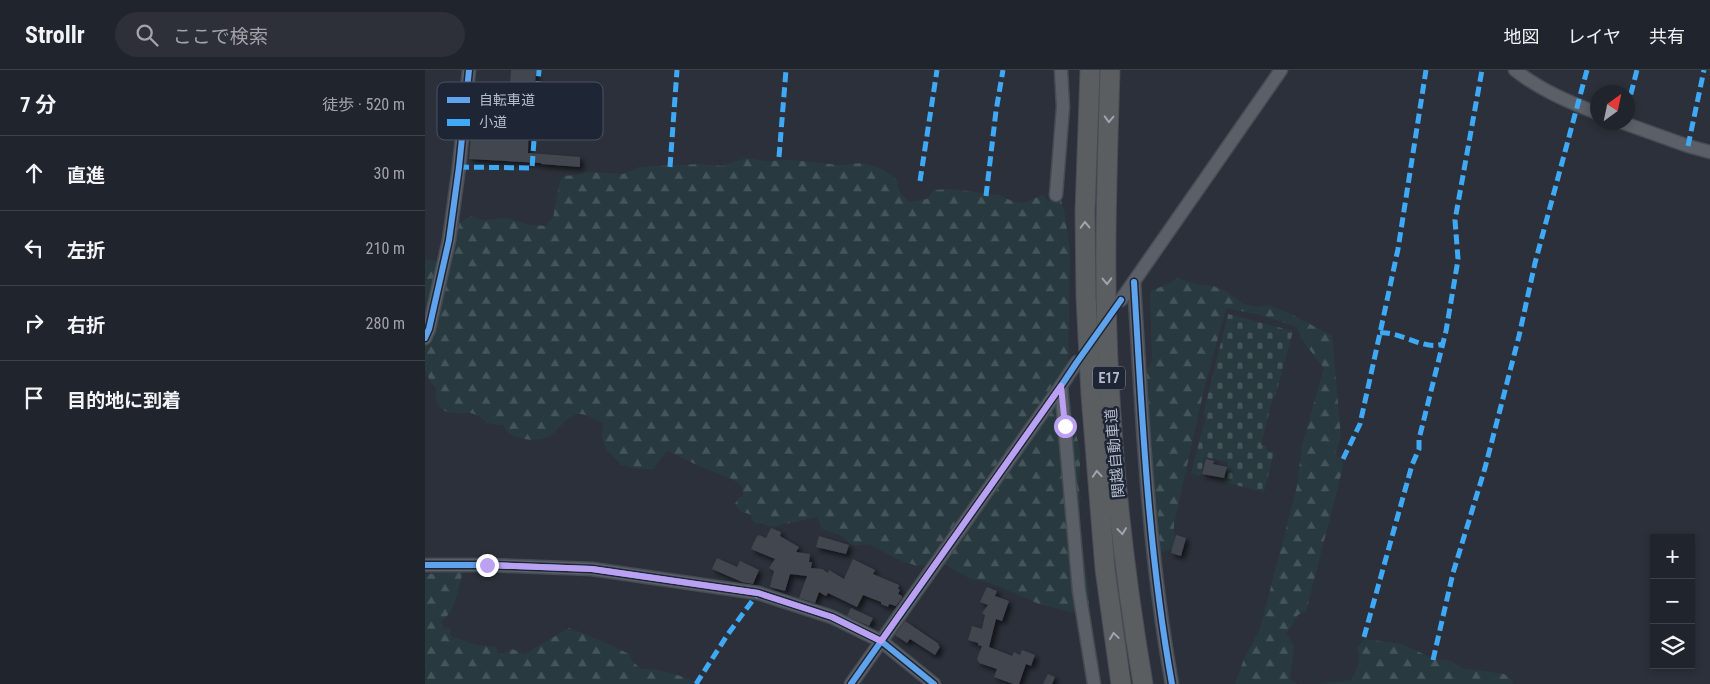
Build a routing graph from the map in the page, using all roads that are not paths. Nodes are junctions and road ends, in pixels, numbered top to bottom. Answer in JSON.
{"nodes":[{"id":1,"x":1061,"y":70,"type":"edge"},
{"id":2,"x":1090,"y":70,"type":"edge"},
{"id":3,"x":1110,"y":70,"type":"edge"},
{"id":4,"x":1281,"y":70,"type":"edge"},
{"id":5,"x":1515,"y":70,"type":"edge"},
{"id":6,"x":1590,"y":110,"type":"edge"},
{"id":7,"x":1635,"y":127,"type":"edge"},
{"id":8,"x":462,"y":140,"type":"edge"},
{"id":9,"x":1710,"y":152,"type":"edge"},
{"id":10,"x":1055,"y":195,"type":"dead end"},
{"id":11,"x":1134,"y":282,"type":"junction"},
{"id":12,"x":1121,"y":300,"type":"dead end"},
{"id":13,"x":425,"y":338,"type":"edge"},
{"id":14,"x":1077,"y":362,"type":"dead end"},
{"id":15,"x":1061,"y":386,"type":"junction"},
{"id":16,"x":425,"y":565,"type":"edge"},
{"id":17,"x":881,"y":641,"type":"junction"},
{"id":18,"x":851,"y":684,"type":"edge"},
{"id":19,"x":934,"y":684,"type":"edge"},
{"id":20,"x":1093,"y":684,"type":"edge"},
{"id":21,"x":1121,"y":684,"type":"edge"},
{"id":22,"x":1143,"y":684,"type":"edge"},
{"id":23,"x":1172,"y":684,"type":"edge"}],
"edges":[{"from":1,"to":10,"type":"street"},
{"from":21,"to":2,"type":"highway","name":"関越自動車道","number":"E17","one_way":true},
{"from":3,"to":22,"type":"highway","name":"関越自動車道","number":"E17","one_way":true},
{"from":4,"to":11,"type":"street"},
{"from":5,"to":6,"type":"street"},
{"from":7,"to":9,"type":"street"},
{"from":8,"to":13,"type":"street"},
{"from":11,"to":12,"type":"street"},
{"from":11,"to":23,"type":"street"},
{"from":14,"to":15,"type":"street"},
{"from":15,"to":17,"type":"street"},
{"from":15,"to":20,"type":"street"},
{"from":16,"to":17,"type":"street"},
{"from":17,"to":18,"type":"street"},
{"from":17,"to":19,"type":"street"}]}
